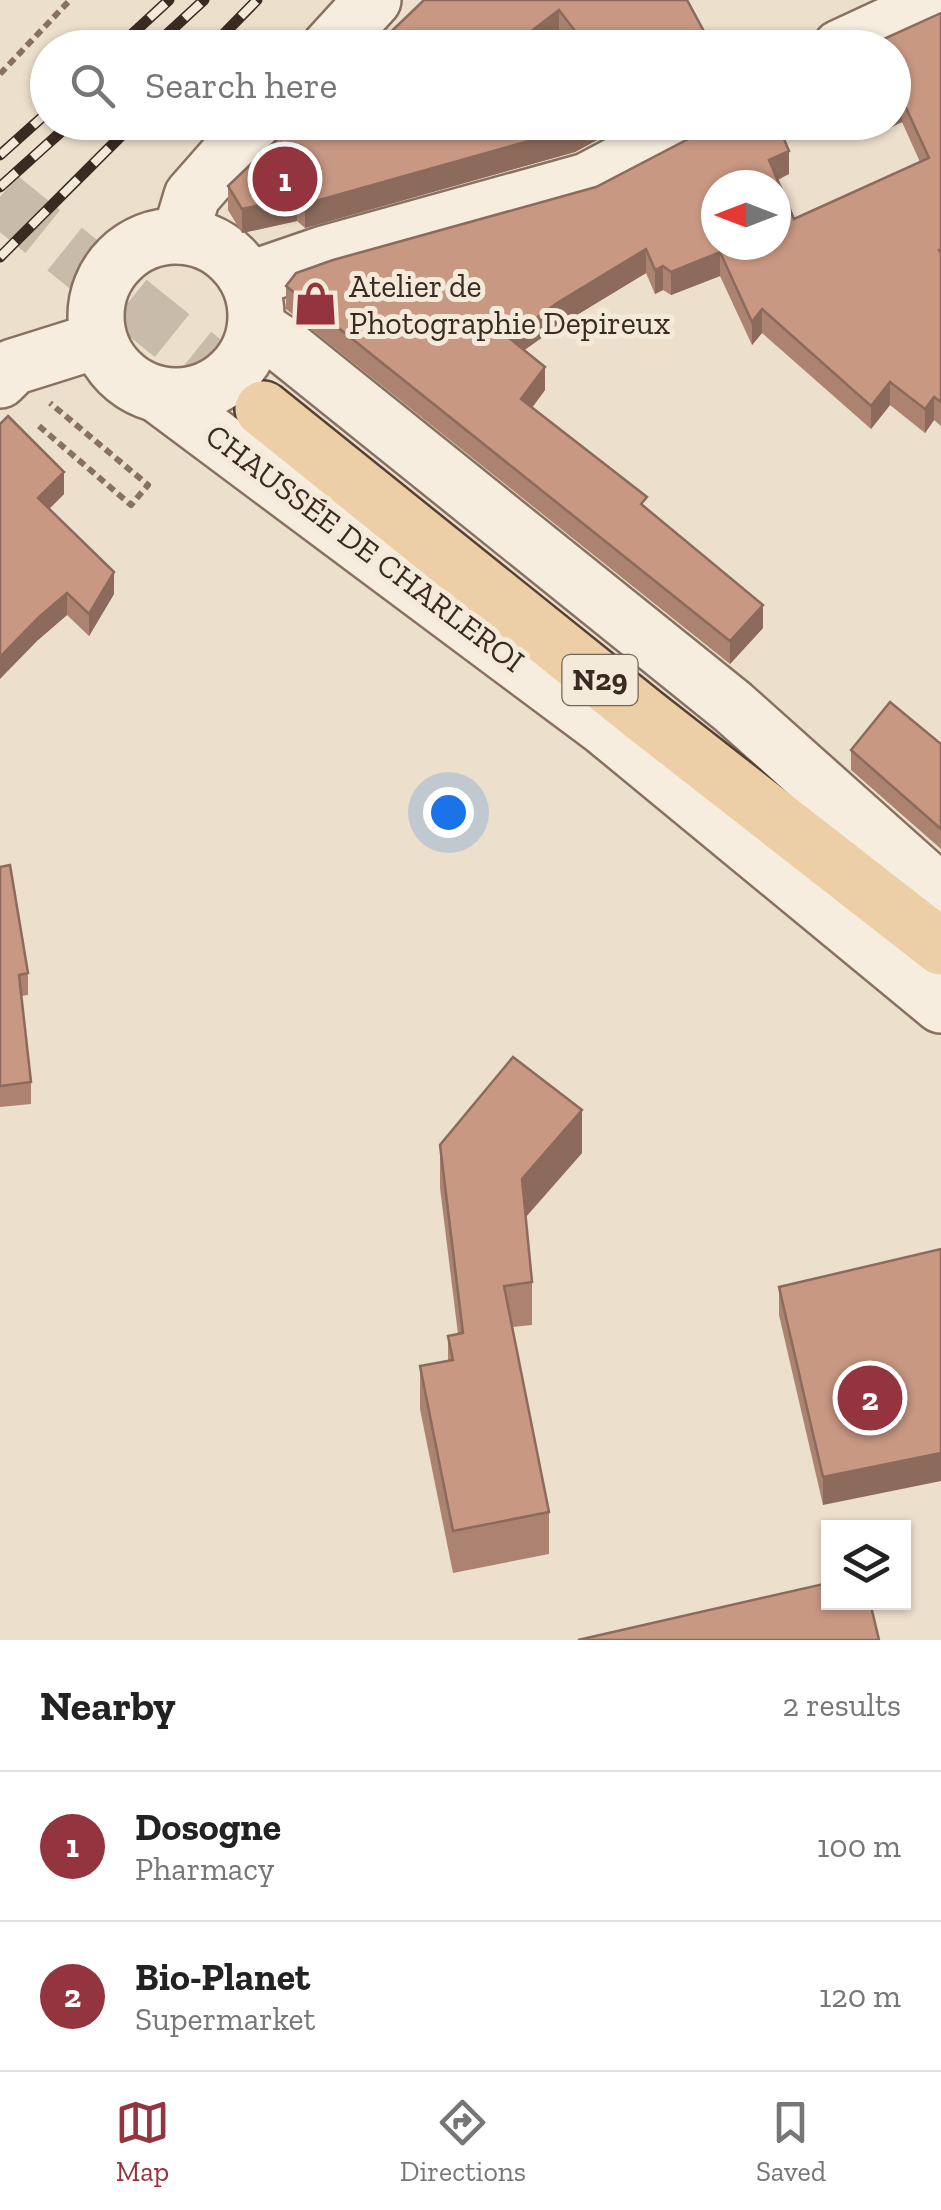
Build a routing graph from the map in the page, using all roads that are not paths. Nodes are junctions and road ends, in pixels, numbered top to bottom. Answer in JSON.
{"nodes":[{"id":1,"x":374,"y":0,"type":"edge"},
{"id":2,"x":941,"y":0,"type":"edge"},
{"id":3,"x":346,"y":30,"type":"edge"},
{"id":4,"x":878,"y":30,"type":"edge"},
{"id":5,"x":241,"y":140,"type":"edge"},
{"id":6,"x":664,"y":140,"type":"edge"},
{"id":7,"x":180,"y":236,"type":"junction"},
{"id":8,"x":252,"y":303,"type":"junction"},
{"id":9,"x":98,"y":340,"type":"junction"},
{"id":10,"x":7,"y":373,"type":"edge"},
{"id":11,"x":160,"y":396,"type":"junction"},
{"id":12,"x":263,"y":409,"type":"tunnel mouth"},
{"id":13,"x":941,"y":894,"type":"edge"},
{"id":14,"x":941,"y":947,"type":"edge"},
{"id":15,"x":941,"y":1005,"type":"edge"}],
"edges":[{"from":1,"to":3,"type":"street"},
{"from":2,"to":4,"type":"street"},
{"from":5,"to":7,"type":"street"},
{"from":6,"to":8,"type":"street"},
{"from":7,"to":8,"type":"street"},
{"from":7,"to":9,"type":"street"},
{"from":8,"to":11,"type":"street"},
{"from":8,"to":13,"type":"street","number":"N29"},
{"from":9,"to":10,"type":"street"},
{"from":9,"to":11,"type":"street"},
{"from":11,"to":15,"type":"street","name":"CHAUSSÉE DE CHARLEROI","number":"N29"},
{"from":12,"to":14,"type":"main road","name":"CHAUSSÉE DE CHARLEROI","number":"N29"}]}
